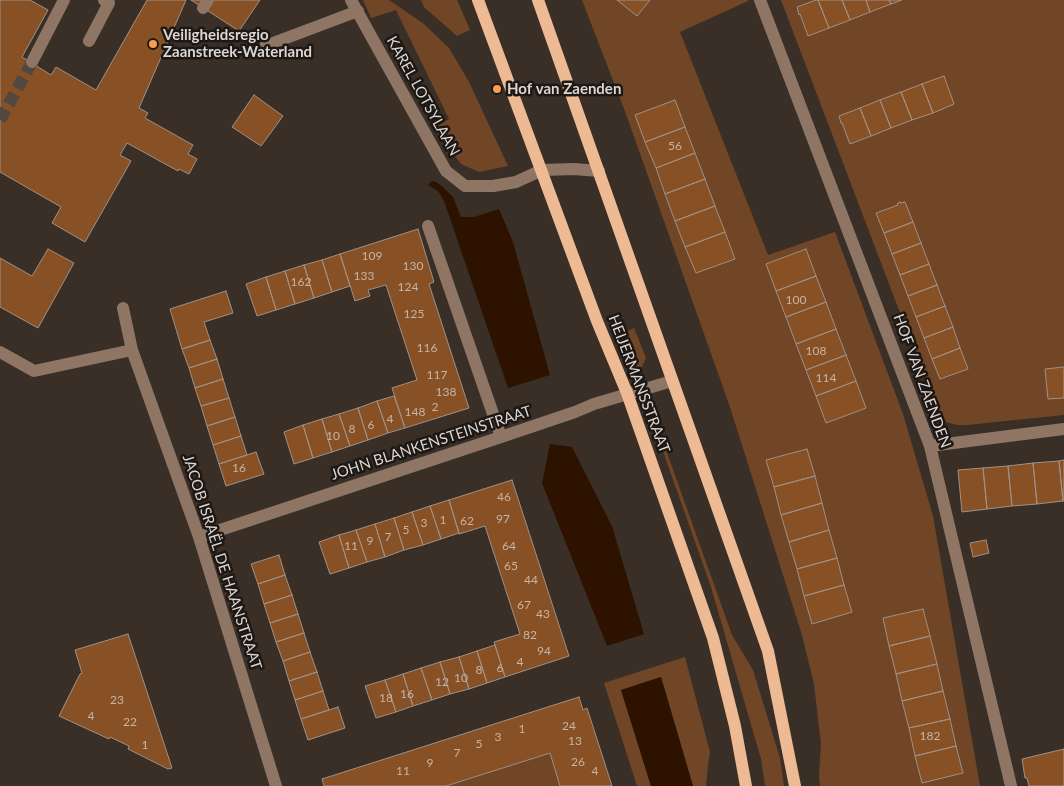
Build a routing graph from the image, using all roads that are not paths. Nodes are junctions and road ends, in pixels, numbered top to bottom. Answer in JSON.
{"nodes":[{"id":1,"x":64,"y":0,"type":"edge"},
{"id":2,"x":104,"y":0,"type":"edge"},
{"id":3,"x":351,"y":0,"type":"edge"},
{"id":4,"x":478,"y":0,"type":"edge"},
{"id":5,"x":538,"y":0,"type":"edge"},
{"id":6,"x":760,"y":0,"type":"edge"},
{"id":7,"x":358,"y":12,"type":"junction"},
{"id":8,"x":89,"y":41,"type":"dead end"},
{"id":9,"x":265,"y":46,"type":"dead end"},
{"id":10,"x":32,"y":62,"type":"tunnel mouth"},
{"id":11,"x":542,"y":170,"type":"junction"},
{"id":12,"x":599,"y":171,"type":"junction"},
{"id":13,"x":428,"y":226,"type":"dead end"},
{"id":14,"x":123,"y":308,"type":"dead end"},
{"id":15,"x":132,"y":350,"type":"junction"},
{"id":16,"x":0,"y":352,"type":"edge"},
{"id":17,"x":672,"y":380,"type":"junction"},
{"id":18,"x":627,"y":393,"type":"junction"},
{"id":19,"x":1064,"y":429,"type":"edge"},
{"id":20,"x":501,"y":437,"type":"junction"},
{"id":21,"x":930,"y":446,"type":"junction"},
{"id":22,"x":199,"y":537,"type":"junction"},
{"id":23,"x":276,"y":786,"type":"edge"},
{"id":24,"x":746,"y":786,"type":"edge"},
{"id":25,"x":795,"y":786,"type":"edge"},
{"id":26,"x":1011,"y":786,"type":"edge"}],
"edges":[{"from":1,"to":10,"type":"street"},
{"from":2,"to":8,"type":"street"},
{"from":3,"to":7,"type":"street","name":"KAREL LOTSYLAAN"},
{"from":4,"to":11,"type":"main road","name":"HEIJERMANSSTRAAT"},
{"from":5,"to":12,"type":"main road","name":"HEIJERMANSSTRAAT"},
{"from":6,"to":21,"type":"street","name":"HOF VAN ZAENDEN"},
{"from":7,"to":9,"type":"street"},
{"from":7,"to":11,"type":"street","name":"KAREL LOTSYLAAN"},
{"from":11,"to":12,"type":"street","name":"KAREL LOTSYLAAN"},
{"from":11,"to":18,"type":"main road","name":"HEIJERMANSSTRAAT"},
{"from":12,"to":17,"type":"main road","name":"HEIJERMANSSTRAAT"},
{"from":13,"to":20,"type":"street"},
{"from":14,"to":15,"type":"street","name":"JACOB ISRAËL DE HAANSTRAAT"},
{"from":15,"to":16,"type":"street"},
{"from":15,"to":22,"type":"street","name":"JACOB ISRAËL DE HAANSTRAAT"},
{"from":17,"to":18,"type":"street","name":"JOHN BLANKENSTEINSTRAAT"},
{"from":17,"to":25,"type":"main road","name":"HEIJERMANSSTRAAT"},
{"from":18,"to":20,"type":"street","name":"JOHN BLANKENSTEINSTRAAT"},
{"from":18,"to":24,"type":"main road","name":"HEIJERMANSSTRAAT"},
{"from":19,"to":21,"type":"street"},
{"from":20,"to":22,"type":"street","name":"JOHN BLANKENSTEINSTRAAT"},
{"from":21,"to":26,"type":"street","name":"HOF VAN ZAENDEN"},
{"from":22,"to":23,"type":"street","name":"JACOB ISRAËL DE HAANSTRAAT"}]}
